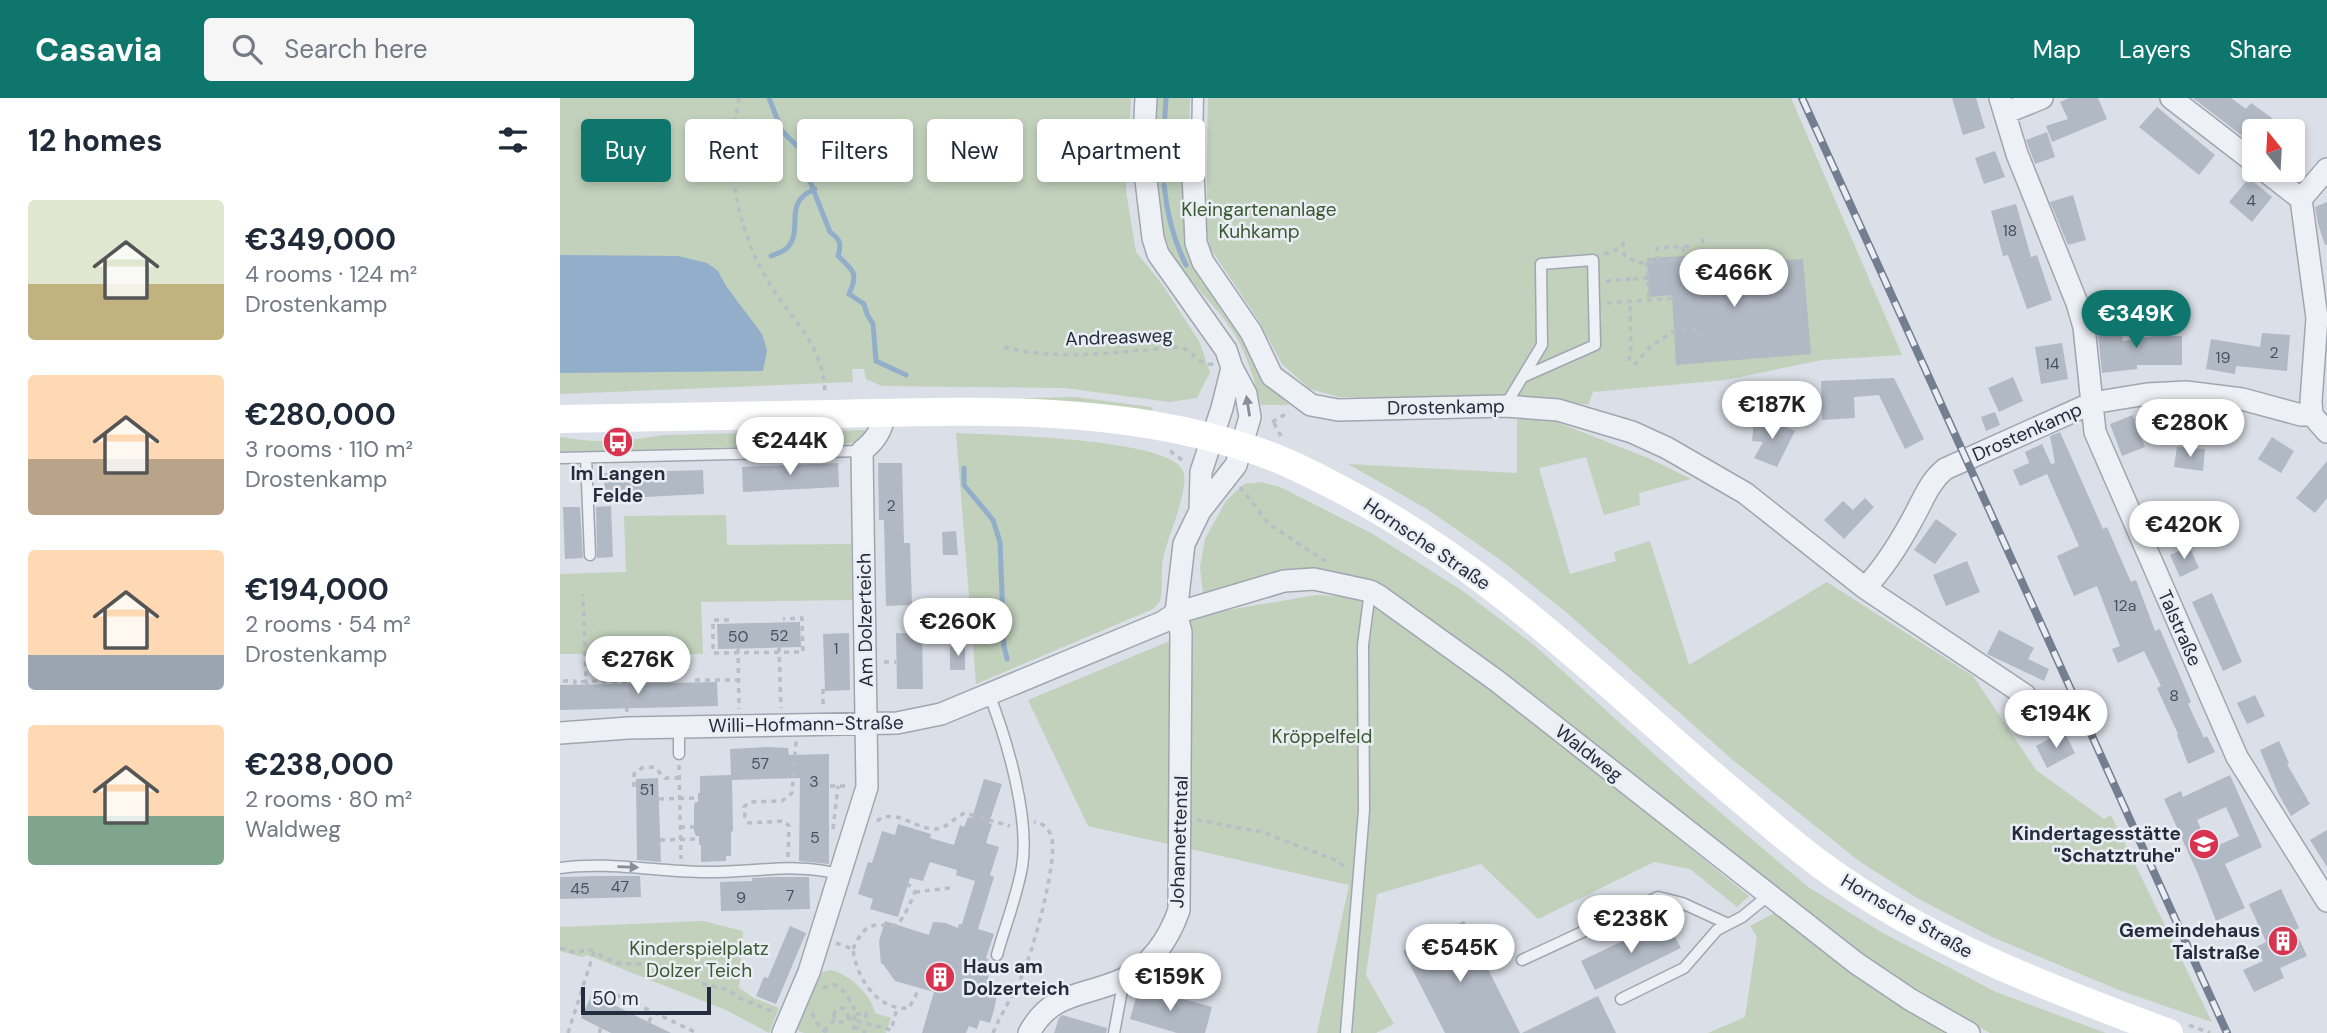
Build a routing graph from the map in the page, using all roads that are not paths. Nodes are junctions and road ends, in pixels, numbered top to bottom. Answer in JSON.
{"nodes":[{"id":1,"x":1146,"y":98,"type":"edge"},
{"id":2,"x":1198,"y":98,"type":"edge"},
{"id":3,"x":2042,"y":98,"type":"edge"},
{"id":4,"x":2171,"y":98,"type":"edge"},
{"id":5,"x":2003,"y":106,"type":"edge"},
{"id":6,"x":1145,"y":119,"type":"edge"},
{"id":7,"x":1196,"y":119,"type":"edge"},
{"id":8,"x":2242,"y":153,"type":"edge"},
{"id":9,"x":2327,"y":169,"type":"edge"},
{"id":10,"x":1146,"y":182,"type":"edge"},
{"id":11,"x":1193,"y":182,"type":"edge"},
{"id":12,"x":2279,"y":182,"type":"edge"},
{"id":13,"x":2301,"y":199,"type":"junction"},
{"id":14,"x":1231,"y":364,"type":"junction"},
{"id":15,"x":1525,"y":376,"type":"junction"},
{"id":16,"x":2092,"y":403,"type":"junction"},
{"id":17,"x":1506,"y":405,"type":"junction"},
{"id":18,"x":885,"y":412,"type":"junction"},
{"id":19,"x":2312,"y":415,"type":"junction"},
{"id":20,"x":560,"y":419,"type":"edge"},
{"id":21,"x":2327,"y":432,"type":"edge"},
{"id":22,"x":1212,"y":437,"type":"junction"},
{"id":23,"x":1243,"y":446,"type":"junction"},
{"id":24,"x":862,"y":451,"type":"junction"},
{"id":25,"x":560,"y":458,"type":"edge"},
{"id":26,"x":586,"y":458,"type":"junction"},
{"id":27,"x":1200,"y":511,"type":"junction"},
{"id":28,"x":590,"y":555,"type":"dead end"},
{"id":29,"x":1864,"y":588,"type":"junction"},
{"id":30,"x":1370,"y":591,"type":"junction"},
{"id":31,"x":1176,"y":613,"type":"junction"},
{"id":32,"x":989,"y":694,"type":"junction"},
{"id":33,"x":2025,"y":695,"type":"dead end"},
{"id":34,"x":867,"y":724,"type":"junction"},
{"id":35,"x":679,"y":727,"type":"junction"},
{"id":36,"x":560,"y":733,"type":"edge"},
{"id":37,"x":679,"y":754,"type":"road end"},
{"id":38,"x":560,"y":868,"type":"edge"},
{"id":39,"x":839,"y":874,"type":"junction"},
{"id":40,"x":1769,"y":895,"type":"junction"},
{"id":41,"x":2327,"y":901,"type":"edge"},
{"id":42,"x":1728,"y":924,"type":"junction"},
{"id":43,"x":997,"y":955,"type":"dead end"},
{"id":44,"x":1522,"y":960,"type":"dead end"},
{"id":45,"x":1124,"y":979,"type":"junction"},
{"id":46,"x":1621,"y":999,"type":"dead end"},
{"id":47,"x":2177,"y":1028,"type":"edge"},
{"id":48,"x":783,"y":1033,"type":"edge"},
{"id":49,"x":1029,"y":1033,"type":"edge"},
{"id":50,"x":1114,"y":1033,"type":"edge"},
{"id":51,"x":1346,"y":1033,"type":"edge"},
{"id":52,"x":1969,"y":1033,"type":"edge"}],
"edges":[{"from":1,"to":6,"type":"street"},
{"from":2,"to":7,"type":"lane"},
{"from":3,"to":5,"type":"street"},
{"from":4,"to":8,"type":"street"},
{"from":5,"to":16,"type":"street","name":"Talstraße"},
{"from":9,"to":13,"type":"street"},
{"from":10,"to":14,"type":"street"},
{"from":11,"to":17,"type":"street","name":"Drostenkamp"},
{"from":12,"to":13,"type":"street"},
{"from":13,"to":19,"type":"street"},
{"from":14,"to":22,"type":"street"},
{"from":23,"to":14,"type":"street","one_way":true},
{"from":15,"to":15,"type":"lane"},
{"from":15,"to":17,"type":"lane"},
{"from":16,"to":19,"type":"street","name":"Drostenkamp"},
{"from":16,"to":29,"type":"street","name":"Drostenkamp"},
{"from":16,"to":41,"type":"street","name":"Talstraße"},
{"from":17,"to":29,"type":"street","name":"Drostenkamp"},
{"from":18,"to":20,"type":"main road","name":"Hornsche Straße"},
{"from":18,"to":22,"type":"main road","name":"Hornsche Straße"},
{"from":18,"to":24,"type":"street"},
{"from":19,"to":21,"type":"street"},
{"from":22,"to":23,"type":"main road","name":"Hornsche Straße"},
{"from":22,"to":27,"type":"street"},
{"from":23,"to":27,"type":"street"},
{"from":23,"to":47,"type":"main road","name":"Hornsche Straße"},
{"from":24,"to":26,"type":"lane"},
{"from":24,"to":34,"type":"street","name":"Am Dolzerteich"},
{"from":25,"to":26,"type":"lane"},
{"from":26,"to":28,"type":"lane"},
{"from":27,"to":31,"type":"street"},
{"from":29,"to":33,"type":"street","name":"Drostenkamp"},
{"from":30,"to":31,"type":"street","name":"Waldweg"},
{"from":30,"to":40,"type":"street","name":"Waldweg"},
{"from":30,"to":51,"type":"lane"},
{"from":31,"to":32,"type":"street","name":"Willi-Hofmann-Straße"},
{"from":31,"to":45,"type":"street","name":"Johannettental"},
{"from":32,"to":34,"type":"street","name":"Willi-Hofmann-Straße"},
{"from":32,"to":43,"type":"lane"},
{"from":34,"to":35,"type":"street","name":"Willi-Hofmann-Straße"},
{"from":34,"to":39,"type":"street","name":"Am Dolzerteich"},
{"from":35,"to":36,"type":"street","name":"Willi-Hofmann-Straße"},
{"from":35,"to":37,"type":"lane"},
{"from":38,"to":39,"type":"lane","one_way":true},
{"from":39,"to":48,"type":"street","name":"Am Dolzerteich"},
{"from":40,"to":42,"type":"lane"},
{"from":40,"to":52,"type":"street","name":"Waldweg"},
{"from":42,"to":44,"type":"lane"},
{"from":42,"to":46,"type":"lane"},
{"from":45,"to":49,"type":"street","name":"Johannettental"},
{"from":45,"to":50,"type":"lane"}]}
